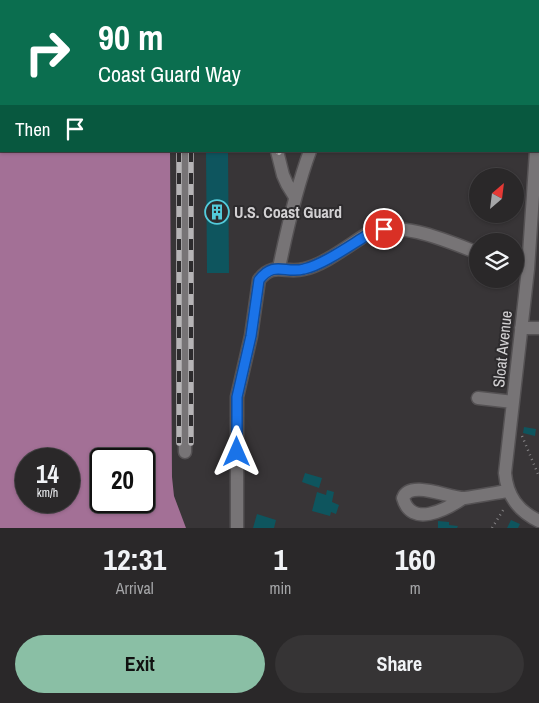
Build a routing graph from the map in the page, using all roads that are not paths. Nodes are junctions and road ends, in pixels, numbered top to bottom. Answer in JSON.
{"nodes":[{"id":1,"x":185,"y":152,"type":"edge"},
{"id":2,"x":277,"y":152,"type":"edge"},
{"id":3,"x":310,"y":152,"type":"edge"},
{"id":4,"x":536,"y":152,"type":"edge"},
{"id":5,"x":296,"y":196,"type":"junction"},
{"id":6,"x":524,"y":245,"type":"edge"},
{"id":7,"x":469,"y":250,"type":"edge"},
{"id":8,"x":279,"y":268,"type":"junction"},
{"id":9,"x":521,"y":288,"type":"edge"},
{"id":10,"x":521,"y":328,"type":"junction"},
{"id":11,"x":539,"y":328,"type":"edge"},
{"id":12,"x":478,"y":398,"type":"dead end"},
{"id":13,"x":513,"y":402,"type":"junction"},
{"id":14,"x":185,"y":452,"type":"dead end"},
{"id":15,"x":510,"y":494,"type":"junction"},
{"id":16,"x":463,"y":498,"type":"dead end"},
{"id":17,"x":539,"y":521,"type":"edge"},
{"id":18,"x":237,"y":528,"type":"edge"}],
"edges":[{"from":1,"to":14,"type":"street"},
{"from":2,"to":5,"type":"street"},
{"from":3,"to":5,"type":"street"},
{"from":4,"to":6,"type":"street","name":"Sloat Avenue"},
{"from":5,"to":8,"type":"street"},
{"from":7,"to":8,"type":"street"},
{"from":8,"to":18,"type":"street"},
{"from":9,"to":10,"type":"street","name":"Sloat Avenue"},
{"from":10,"to":11,"type":"street"},
{"from":10,"to":13,"type":"street","name":"Sloat Avenue"},
{"from":12,"to":13,"type":"street"},
{"from":13,"to":15,"type":"street","name":"Sloat Avenue"},
{"from":15,"to":16,"type":"street"},
{"from":15,"to":17,"type":"street"}]}
